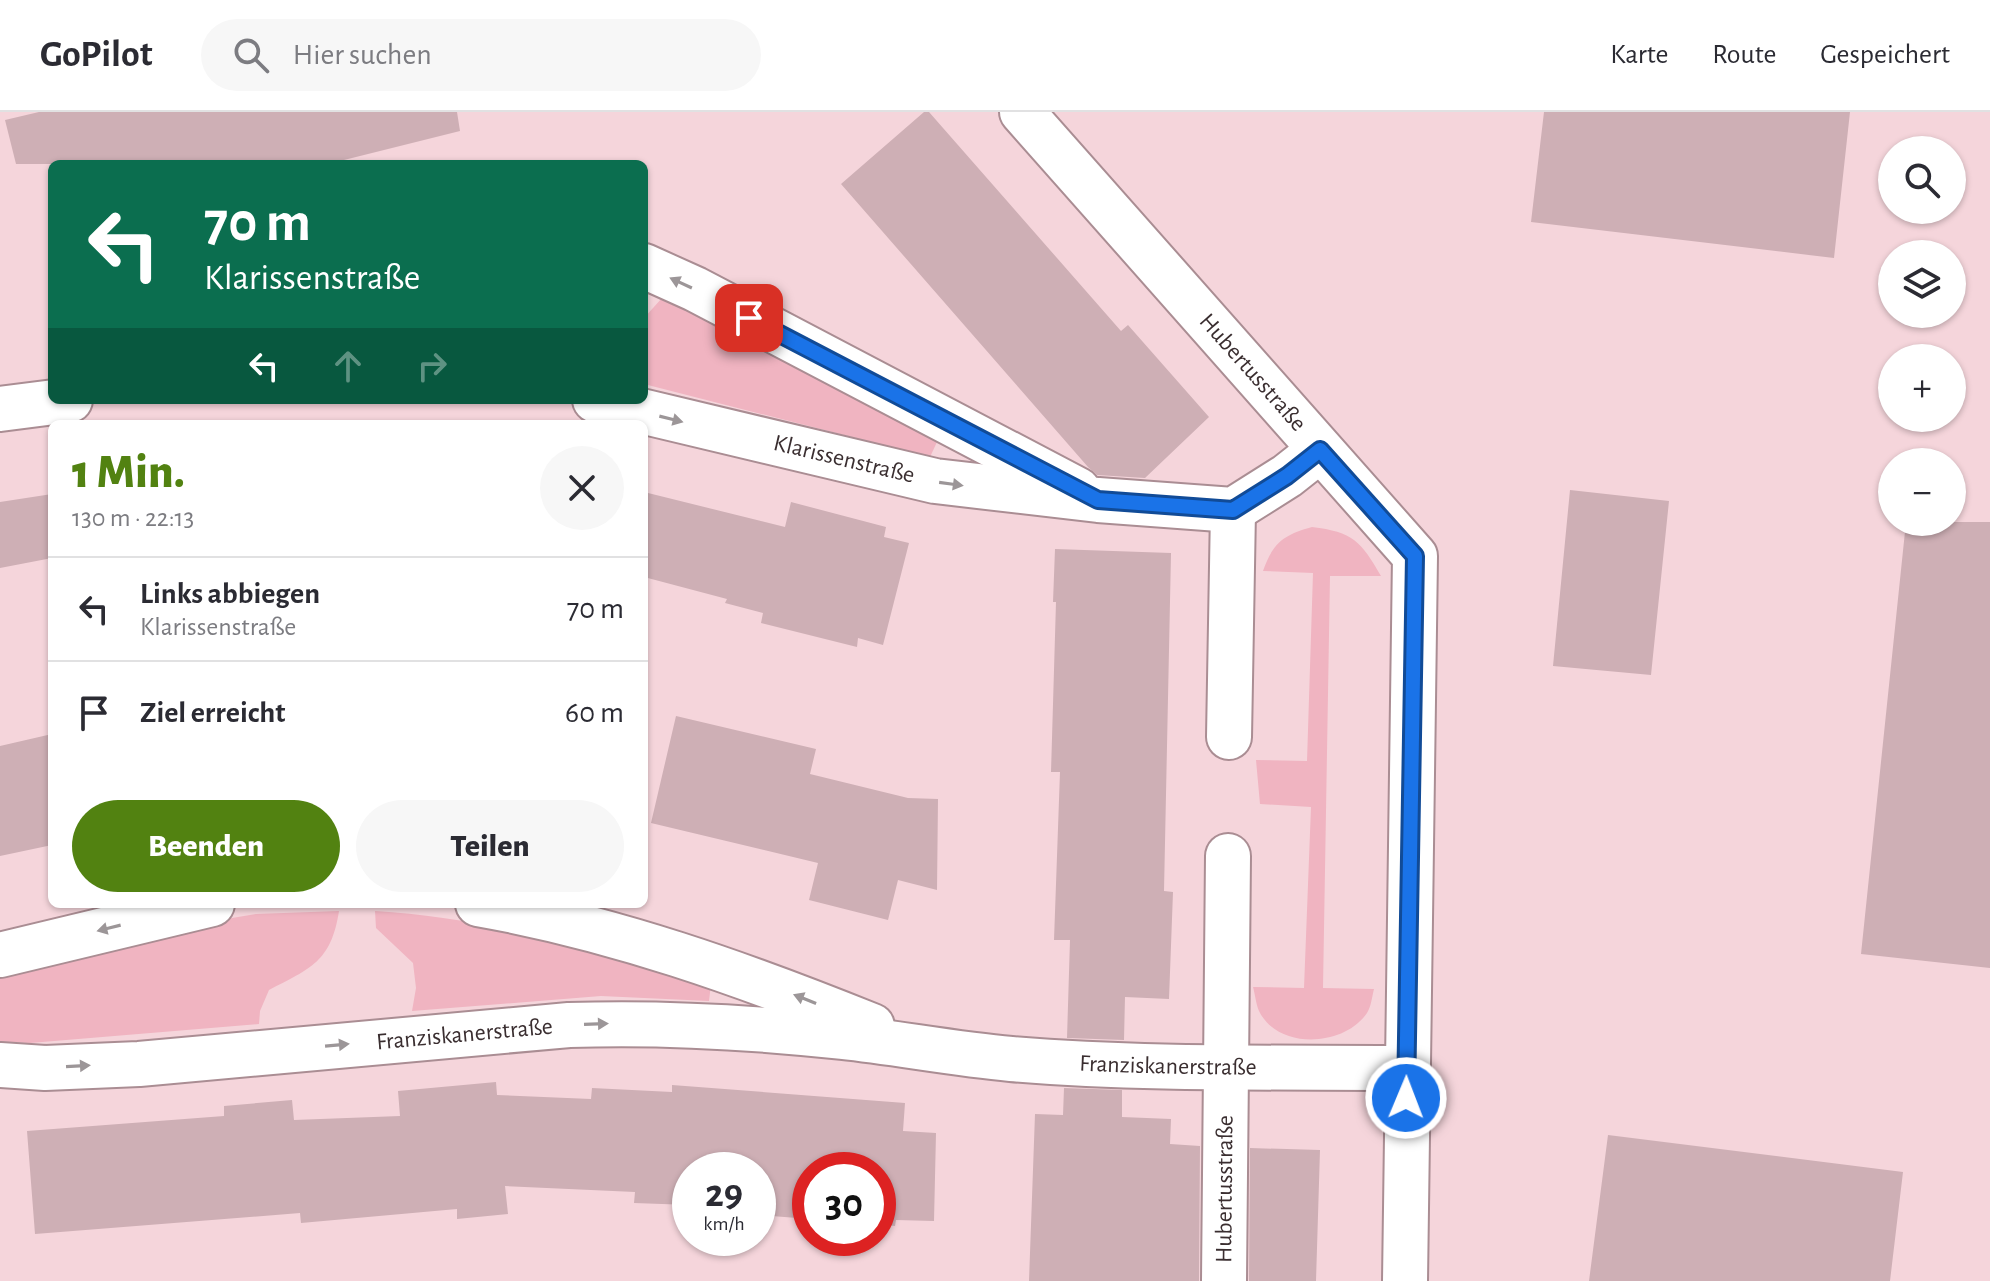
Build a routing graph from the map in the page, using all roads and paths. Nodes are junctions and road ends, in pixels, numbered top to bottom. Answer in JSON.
{"nodes":[{"id":1,"x":1022,"y":112,"type":"edge"},
{"id":2,"x":648,"y":268,"type":"edge"},
{"id":3,"x":48,"y":375,"type":"edge"},
{"id":4,"x":0,"y":392,"type":"edge"},
{"id":5,"x":48,"y":403,"type":"edge"},
{"id":6,"x":612,"y":404,"type":"edge"},
{"id":7,"x":0,"y":409,"type":"edge"},
{"id":8,"x":1320,"y":450,"type":"junction"},
{"id":9,"x":1098,"y":500,"type":"junction"},
{"id":10,"x":1233,"y":510,"type":"junction"},
{"id":11,"x":1229,"y":737,"type":"dead end"},
{"id":12,"x":1228,"y":856,"type":"dead end"},
{"id":13,"x":195,"y":908,"type":"edge"},
{"id":14,"x":498,"y":908,"type":"edge"},
{"id":15,"x":0,"y":955,"type":"edge"},
{"id":16,"x":930,"y":1049,"type":"junction"},
{"id":17,"x":0,"y":1065,"type":"edge"},
{"id":18,"x":1226,"y":1067,"type":"junction"},
{"id":19,"x":1406,"y":1068,"type":"junction"},
{"id":20,"x":1224,"y":1281,"type":"edge"},
{"id":21,"x":1405,"y":1281,"type":"edge"}],
"edges":[{"from":1,"to":8,"type":"street","name":"Hubertusstraße"},
{"from":9,"to":2,"type":"street","name":"Klarissenstraße","one_way":true},
{"from":3,"to":4,"type":"street"},
{"from":5,"to":7,"type":"street"},
{"from":6,"to":9,"type":"street","name":"Klarissenstraße","one_way":true},
{"from":8,"to":10,"type":"street"},
{"from":8,"to":19,"type":"street","name":"Hubertusstraße"},
{"from":9,"to":10,"type":"street","name":"Klarissenstraße"},
{"from":10,"to":11,"type":"street"},
{"from":12,"to":18,"type":"street","name":"Hubertusstraße"},
{"from":13,"to":15,"type":"street","one_way":true},
{"from":16,"to":14,"type":"street","name":"Franziskanerstraße","one_way":true},
{"from":17,"to":16,"type":"street","name":"Franziskanerstraße","one_way":true},
{"from":16,"to":18,"type":"street","name":"Franziskanerstraße"},
{"from":18,"to":19,"type":"street","name":"Franziskanerstraße"},
{"from":18,"to":20,"type":"street","name":"Hubertusstraße"},
{"from":19,"to":21,"type":"street","name":"Hubertusstraße"}]}
